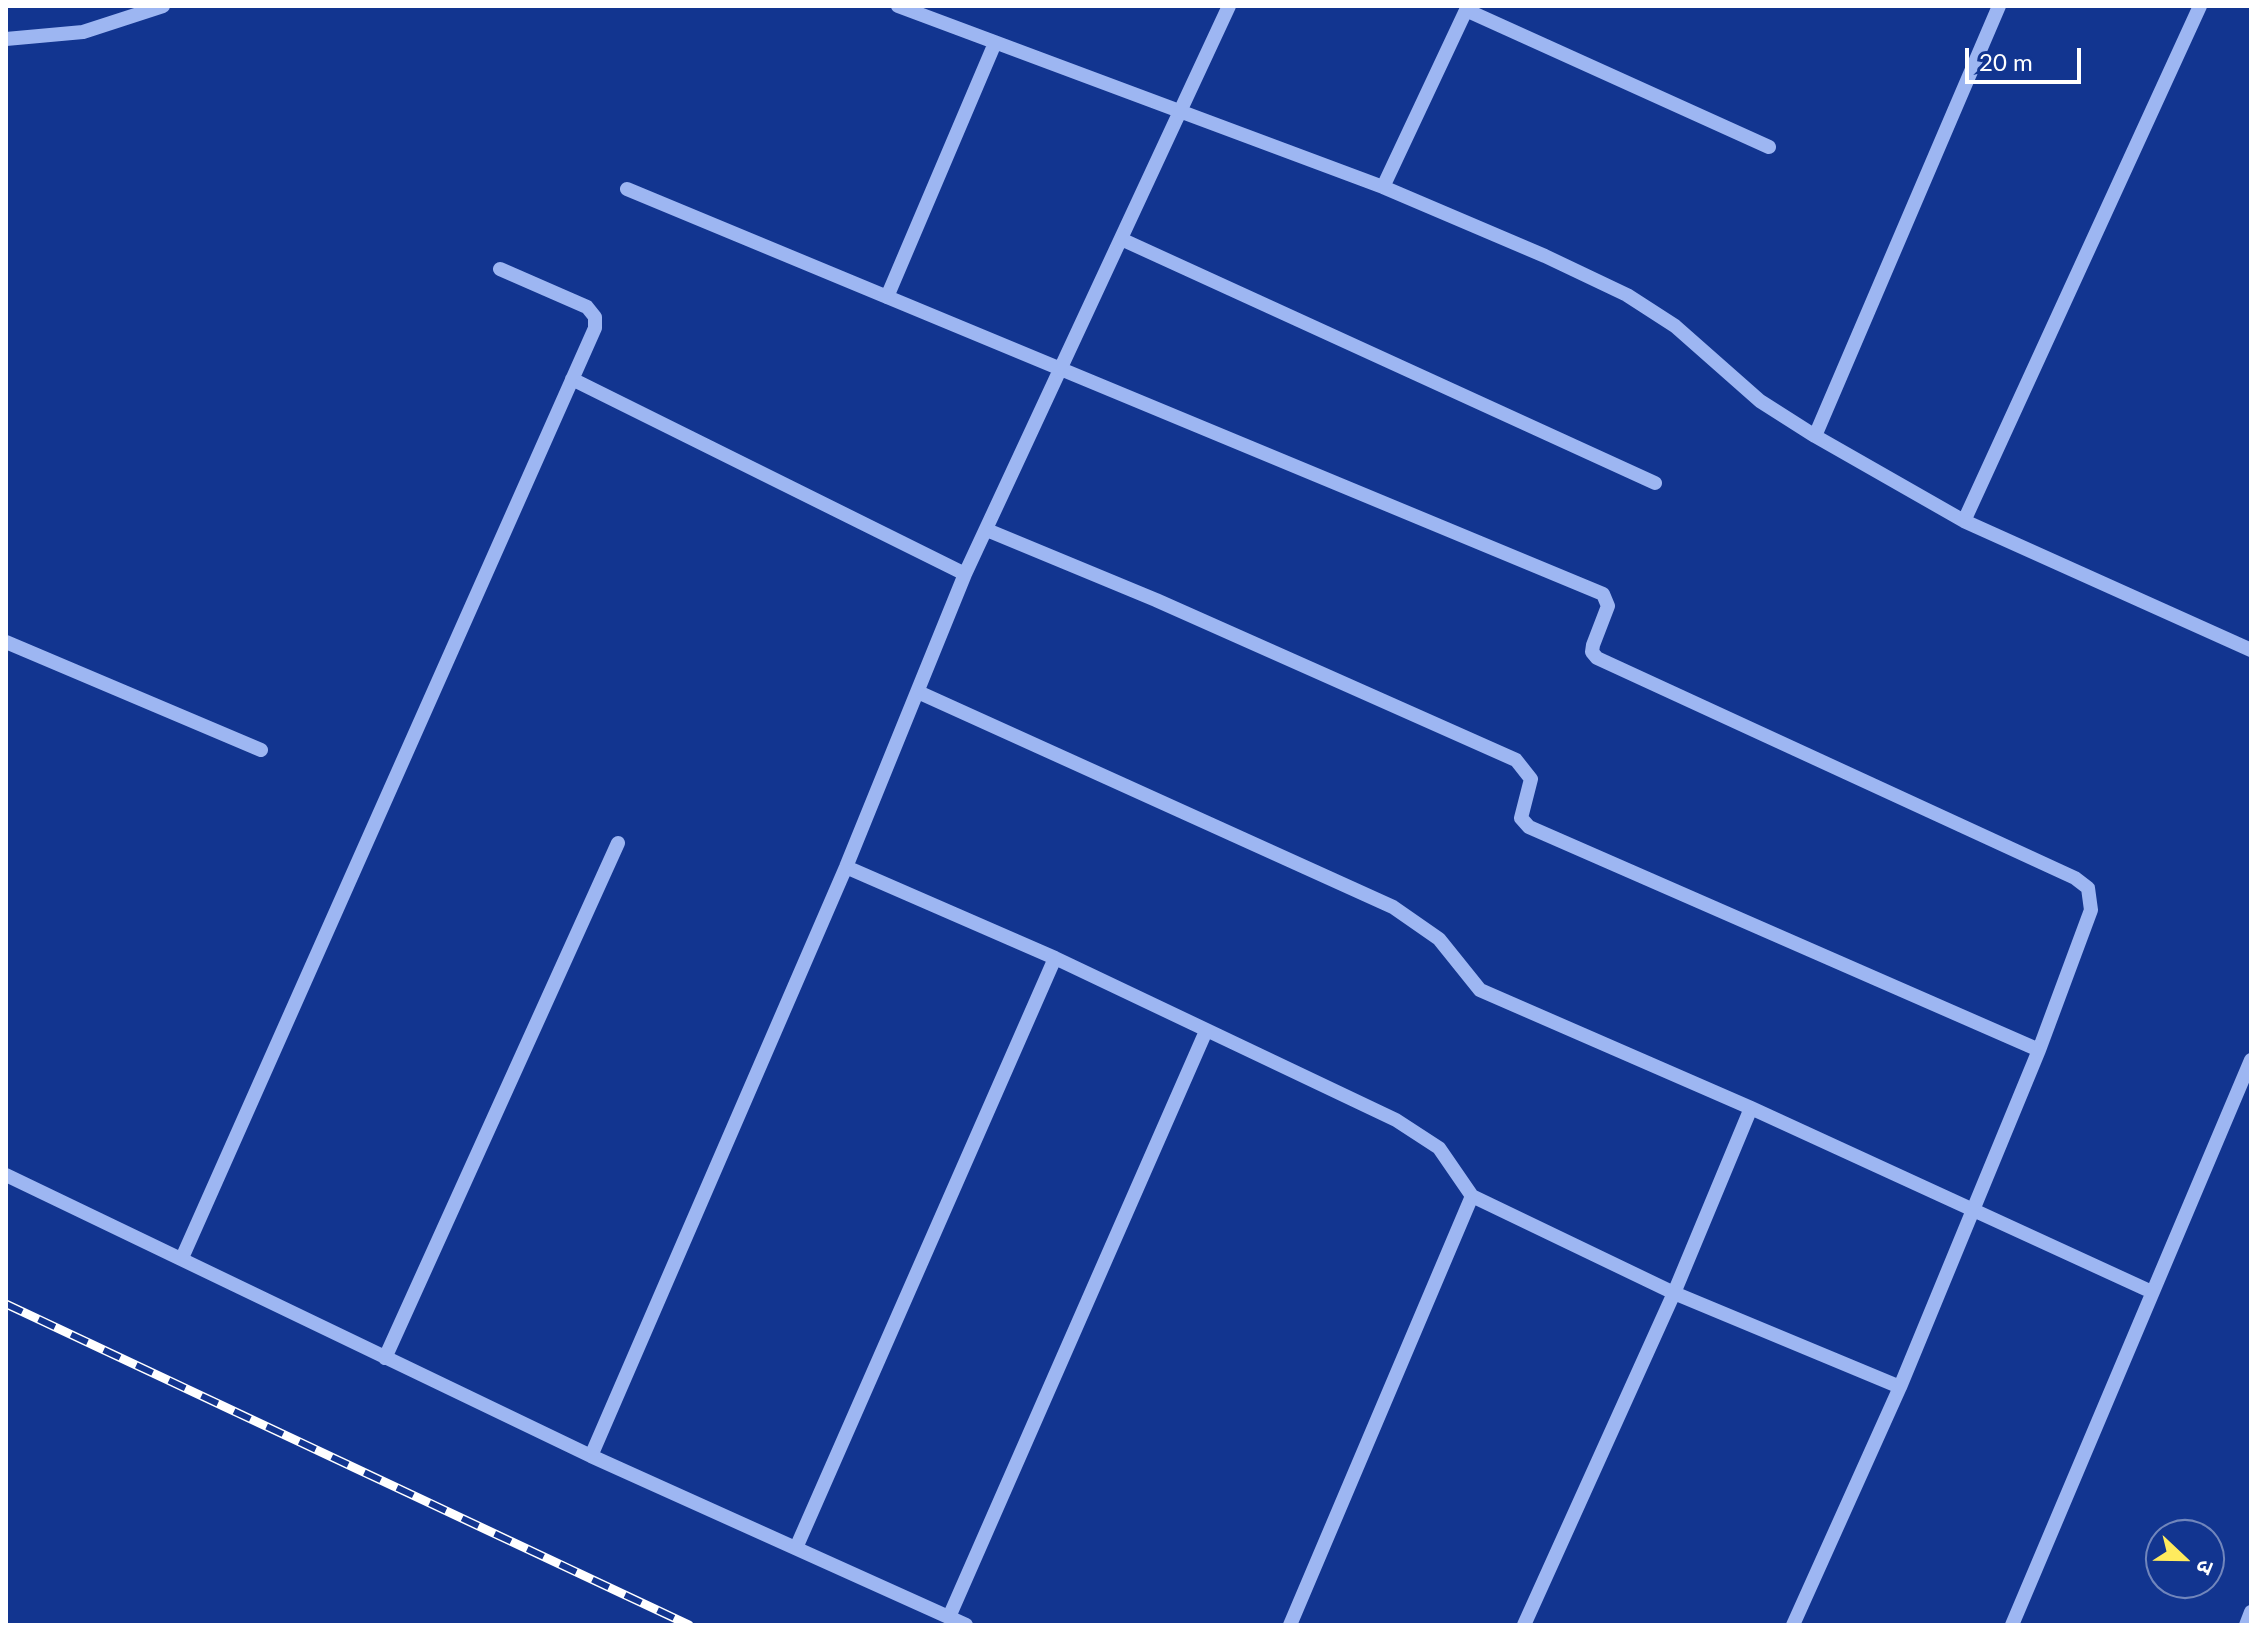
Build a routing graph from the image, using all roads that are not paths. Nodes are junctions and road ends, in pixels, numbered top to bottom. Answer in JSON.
{"nodes":[{"id":1,"x":163,"y":6,"type":"edge"},
{"id":2,"x":898,"y":6,"type":"edge"},
{"id":3,"x":1229,"y":6,"type":"edge"},
{"id":4,"x":1999,"y":6,"type":"edge"},
{"id":5,"x":2200,"y":6,"type":"edge"},
{"id":6,"x":1467,"y":8,"type":"edge"},
{"id":7,"x":6,"y":39,"type":"edge"},
{"id":8,"x":995,"y":43,"type":"junction"},
{"id":9,"x":1180,"y":113,"type":"junction"},
{"id":10,"x":1769,"y":147,"type":"dead end"},
{"id":11,"x":1383,"y":187,"type":"junction"},
{"id":12,"x":627,"y":189,"type":"dead end"},
{"id":13,"x":1121,"y":239,"type":"junction"},
{"id":14,"x":500,"y":269,"type":"dead end"},
{"id":15,"x":887,"y":297,"type":"junction"},
{"id":16,"x":1059,"y":368,"type":"junction"},
{"id":17,"x":572,"y":379,"type":"junction"},
{"id":18,"x":1815,"y":436,"type":"junction"},
{"id":19,"x":1655,"y":483,"type":"dead end"},
{"id":20,"x":1964,"y":521,"type":"junction"},
{"id":21,"x":987,"y":530,"type":"junction"},
{"id":22,"x":965,"y":574,"type":"junction"},
{"id":23,"x":6,"y":642,"type":"edge"},
{"id":24,"x":2251,"y":650,"type":"edge"},
{"id":25,"x":918,"y":692,"type":"junction"},
{"id":26,"x":261,"y":750,"type":"dead end"},
{"id":27,"x":618,"y":843,"type":"dead end"},
{"id":28,"x":846,"y":867,"type":"junction"},
{"id":29,"x":1055,"y":958,"type":"junction"},
{"id":30,"x":1206,"y":1031,"type":"junction"},
{"id":31,"x":2039,"y":1050,"type":"junction"},
{"id":32,"x":2251,"y":1060,"type":"edge"},
{"id":33,"x":1751,"y":1108,"type":"junction"},
{"id":34,"x":6,"y":1175,"type":"edge"},
{"id":35,"x":1472,"y":1196,"type":"junction"},
{"id":36,"x":1973,"y":1213,"type":"junction"},
{"id":37,"x":182,"y":1258,"type":"junction"},
{"id":38,"x":2152,"y":1292,"type":"junction"},
{"id":39,"x":1674,"y":1293,"type":"junction"},
{"id":40,"x":385,"y":1358,"type":"junction"},
{"id":41,"x":1900,"y":1387,"type":"junction"},
{"id":42,"x":591,"y":1456,"type":"junction"},
{"id":43,"x":796,"y":1548,"type":"junction"},
{"id":44,"x":2251,"y":1612,"type":"edge"},
{"id":45,"x":949,"y":1617,"type":"junction"},
{"id":46,"x":966,"y":1625,"type":"edge"},
{"id":47,"x":1290,"y":1625,"type":"edge"},
{"id":48,"x":1524,"y":1625,"type":"edge"},
{"id":49,"x":1793,"y":1625,"type":"edge"},
{"id":50,"x":2012,"y":1625,"type":"edge"},
{"id":51,"x":2246,"y":1625,"type":"edge"}],
"edges":[{"from":1,"to":7,"type":"street"},
{"from":2,"to":8,"type":"street"},
{"from":3,"to":9,"type":"street"},
{"from":4,"to":18,"type":"street"},
{"from":5,"to":20,"type":"street"},
{"from":6,"to":10,"type":"street"},
{"from":6,"to":11,"type":"street"},
{"from":8,"to":9,"type":"street"},
{"from":8,"to":15,"type":"street"},
{"from":9,"to":11,"type":"street"},
{"from":9,"to":13,"type":"street"},
{"from":11,"to":18,"type":"street"},
{"from":12,"to":15,"type":"street"},
{"from":13,"to":16,"type":"street"},
{"from":13,"to":19,"type":"street"},
{"from":14,"to":17,"type":"street"},
{"from":15,"to":16,"type":"street"},
{"from":16,"to":21,"type":"street"},
{"from":16,"to":31,"type":"street"},
{"from":17,"to":22,"type":"street"},
{"from":17,"to":37,"type":"street"},
{"from":18,"to":20,"type":"street"},
{"from":20,"to":24,"type":"street"},
{"from":21,"to":22,"type":"street"},
{"from":21,"to":31,"type":"street"},
{"from":22,"to":25,"type":"street"},
{"from":23,"to":26,"type":"street"},
{"from":25,"to":28,"type":"street"},
{"from":25,"to":33,"type":"street"},
{"from":27,"to":40,"type":"street"},
{"from":28,"to":29,"type":"street"},
{"from":28,"to":42,"type":"street"},
{"from":29,"to":30,"type":"street"},
{"from":29,"to":43,"type":"street"},
{"from":30,"to":35,"type":"street"},
{"from":30,"to":45,"type":"street"},
{"from":31,"to":36,"type":"street"},
{"from":32,"to":38,"type":"street"},
{"from":33,"to":36,"type":"street"},
{"from":33,"to":39,"type":"street"},
{"from":34,"to":37,"type":"street"},
{"from":35,"to":39,"type":"street"},
{"from":35,"to":47,"type":"street"},
{"from":36,"to":38,"type":"street"},
{"from":36,"to":41,"type":"street"},
{"from":37,"to":40,"type":"street"},
{"from":38,"to":50,"type":"street"},
{"from":39,"to":41,"type":"street"},
{"from":39,"to":48,"type":"street"},
{"from":40,"to":42,"type":"street"},
{"from":41,"to":49,"type":"street"},
{"from":42,"to":43,"type":"street"},
{"from":43,"to":45,"type":"street"},
{"from":44,"to":51,"type":"street"},
{"from":45,"to":46,"type":"street"}]}
